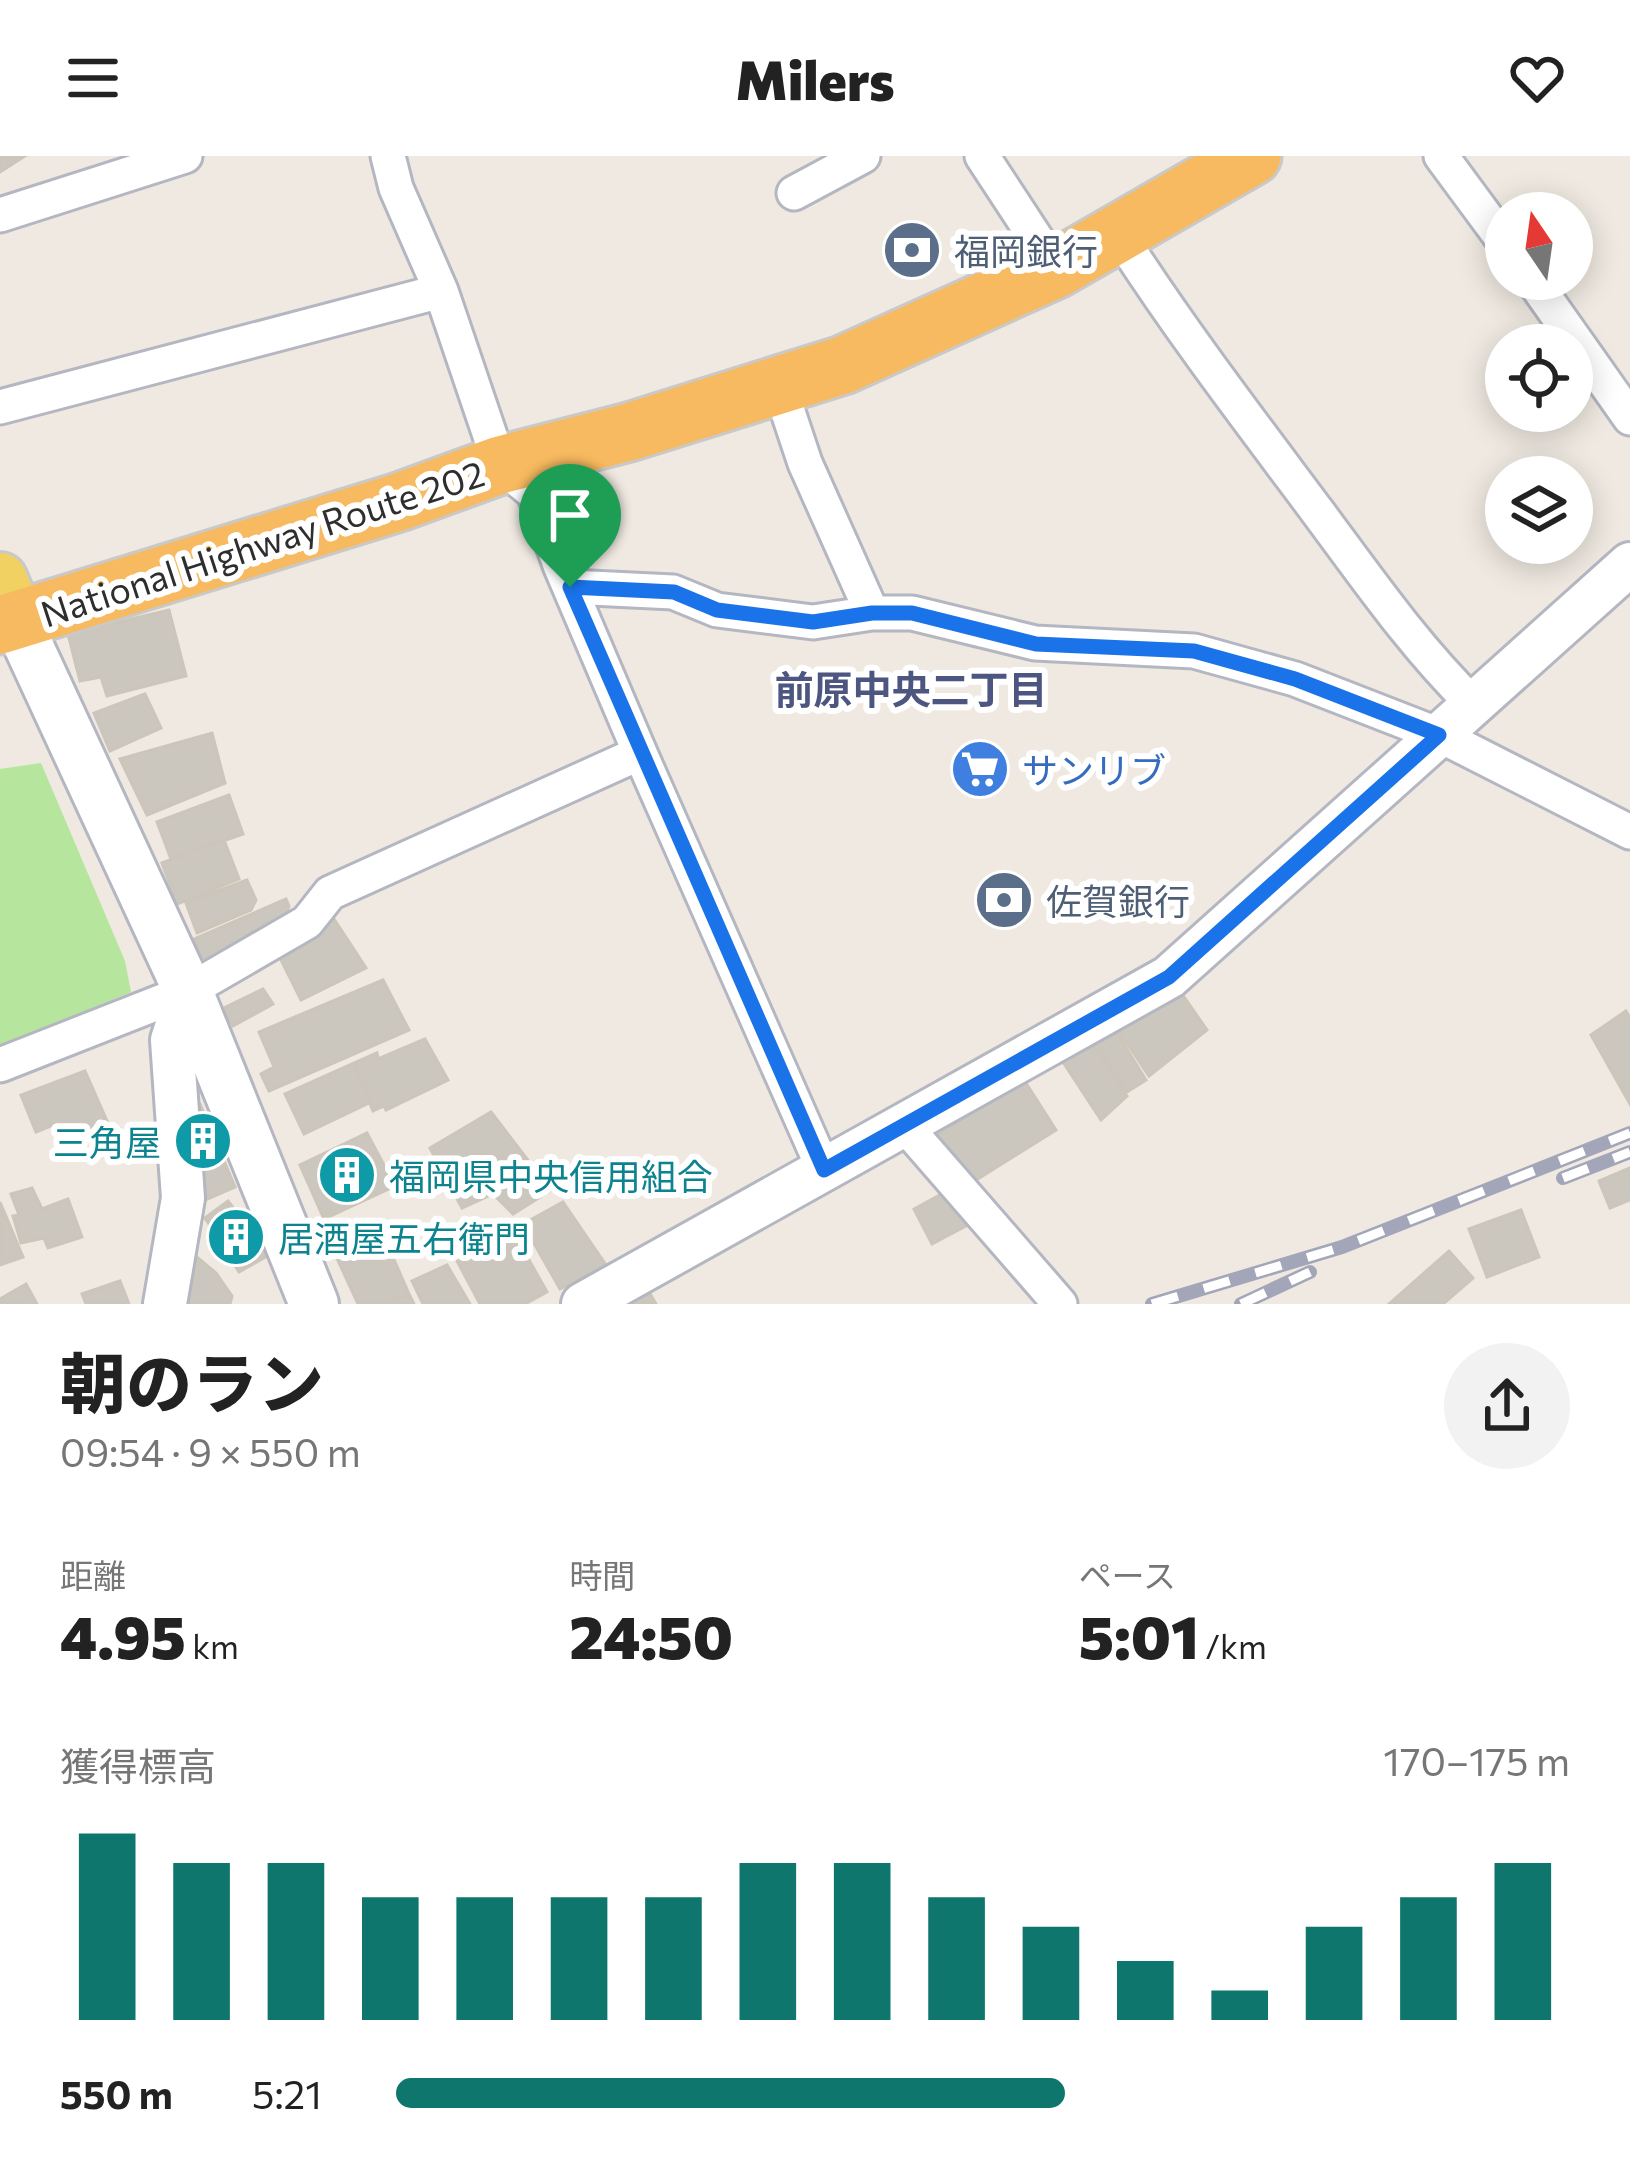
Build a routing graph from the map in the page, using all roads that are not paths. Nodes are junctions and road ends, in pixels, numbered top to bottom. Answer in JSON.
{"nodes":[{"id":1,"x":388,"y":156,"type":"edge"},
{"id":2,"x":863,"y":156,"type":"edge"},
{"id":3,"x":982,"y":156,"type":"edge"},
{"id":4,"x":1252,"y":156,"type":"edge"},
{"id":5,"x":1441,"y":156,"type":"edge"},
{"id":6,"x":179,"y":157,"type":"edge"},
{"id":7,"x":794,"y":193,"type":"dead end"},
{"id":8,"x":0,"y":215,"type":"edge"},
{"id":9,"x":1485,"y":216,"type":"edge"},
{"id":10,"x":1119,"y":235,"type":"junction"},
{"id":11,"x":1056,"y":269,"type":"junction"},
{"id":12,"x":441,"y":291,"type":"junction"},
{"id":13,"x":1547,"y":300,"type":"edge"},
{"id":14,"x":778,"y":385,"type":"junction"},
{"id":15,"x":0,"y":407,"type":"edge"},
{"id":16,"x":1630,"y":418,"type":"edge"},
{"id":17,"x":500,"y":465,"type":"junction"},
{"id":18,"x":1630,"y":564,"type":"edge"},
{"id":19,"x":570,"y":587,"type":"junction"},
{"id":20,"x":6,"y":609,"type":"edge"},
{"id":21,"x":872,"y":613,"type":"junction"},
{"id":22,"x":1473,"y":704,"type":"junction"},
{"id":23,"x":1439,"y":735,"type":"junction"},
{"id":24,"x":640,"y":753,"type":"junction"},
{"id":25,"x":1630,"y":832,"type":"edge"},
{"id":26,"x":188,"y":991,"type":"junction"},
{"id":27,"x":0,"y":1065,"type":"edge"},
{"id":28,"x":906,"y":1127,"type":"junction"},
{"id":29,"x":824,"y":1170,"type":"junction"},
{"id":30,"x":165,"y":1304,"type":"edge"},
{"id":31,"x":314,"y":1304,"type":"edge"},
{"id":32,"x":583,"y":1304,"type":"edge"},
{"id":33,"x":1060,"y":1304,"type":"edge"}],
"edges":[{"from":1,"to":12,"type":"street"},
{"from":2,"to":7,"type":"street"},
{"from":3,"to":11,"type":"street"},
{"from":4,"to":10,"type":"highway","name":"National Highway Route 202"},
{"from":5,"to":9,"type":"street"},
{"from":6,"to":8,"type":"street"},
{"from":10,"to":11,"type":"highway","name":"National Highway Route 202"},
{"from":10,"to":22,"type":"street"},
{"from":11,"to":14,"type":"highway","name":"National Highway Route 202"},
{"from":12,"to":15,"type":"street"},
{"from":12,"to":17,"type":"street"},
{"from":13,"to":16,"type":"street"},
{"from":14,"to":17,"type":"highway","name":"National Highway Route 202"},
{"from":14,"to":21,"type":"street"},
{"from":17,"to":19,"type":"street"},
{"from":17,"to":20,"type":"highway","name":"National Highway Route 202"},
{"from":18,"to":22,"type":"street"},
{"from":19,"to":21,"type":"street"},
{"from":19,"to":24,"type":"street"},
{"from":20,"to":26,"type":"main road"},
{"from":21,"to":23,"type":"street"},
{"from":22,"to":23,"type":"street"},
{"from":23,"to":25,"type":"street"},
{"from":23,"to":28,"type":"street"},
{"from":24,"to":26,"type":"street"},
{"from":24,"to":29,"type":"street"},
{"from":26,"to":27,"type":"street"},
{"from":26,"to":30,"type":"street"},
{"from":26,"to":31,"type":"main road"},
{"from":28,"to":29,"type":"street"},
{"from":28,"to":33,"type":"street"},
{"from":29,"to":32,"type":"street"}]}
